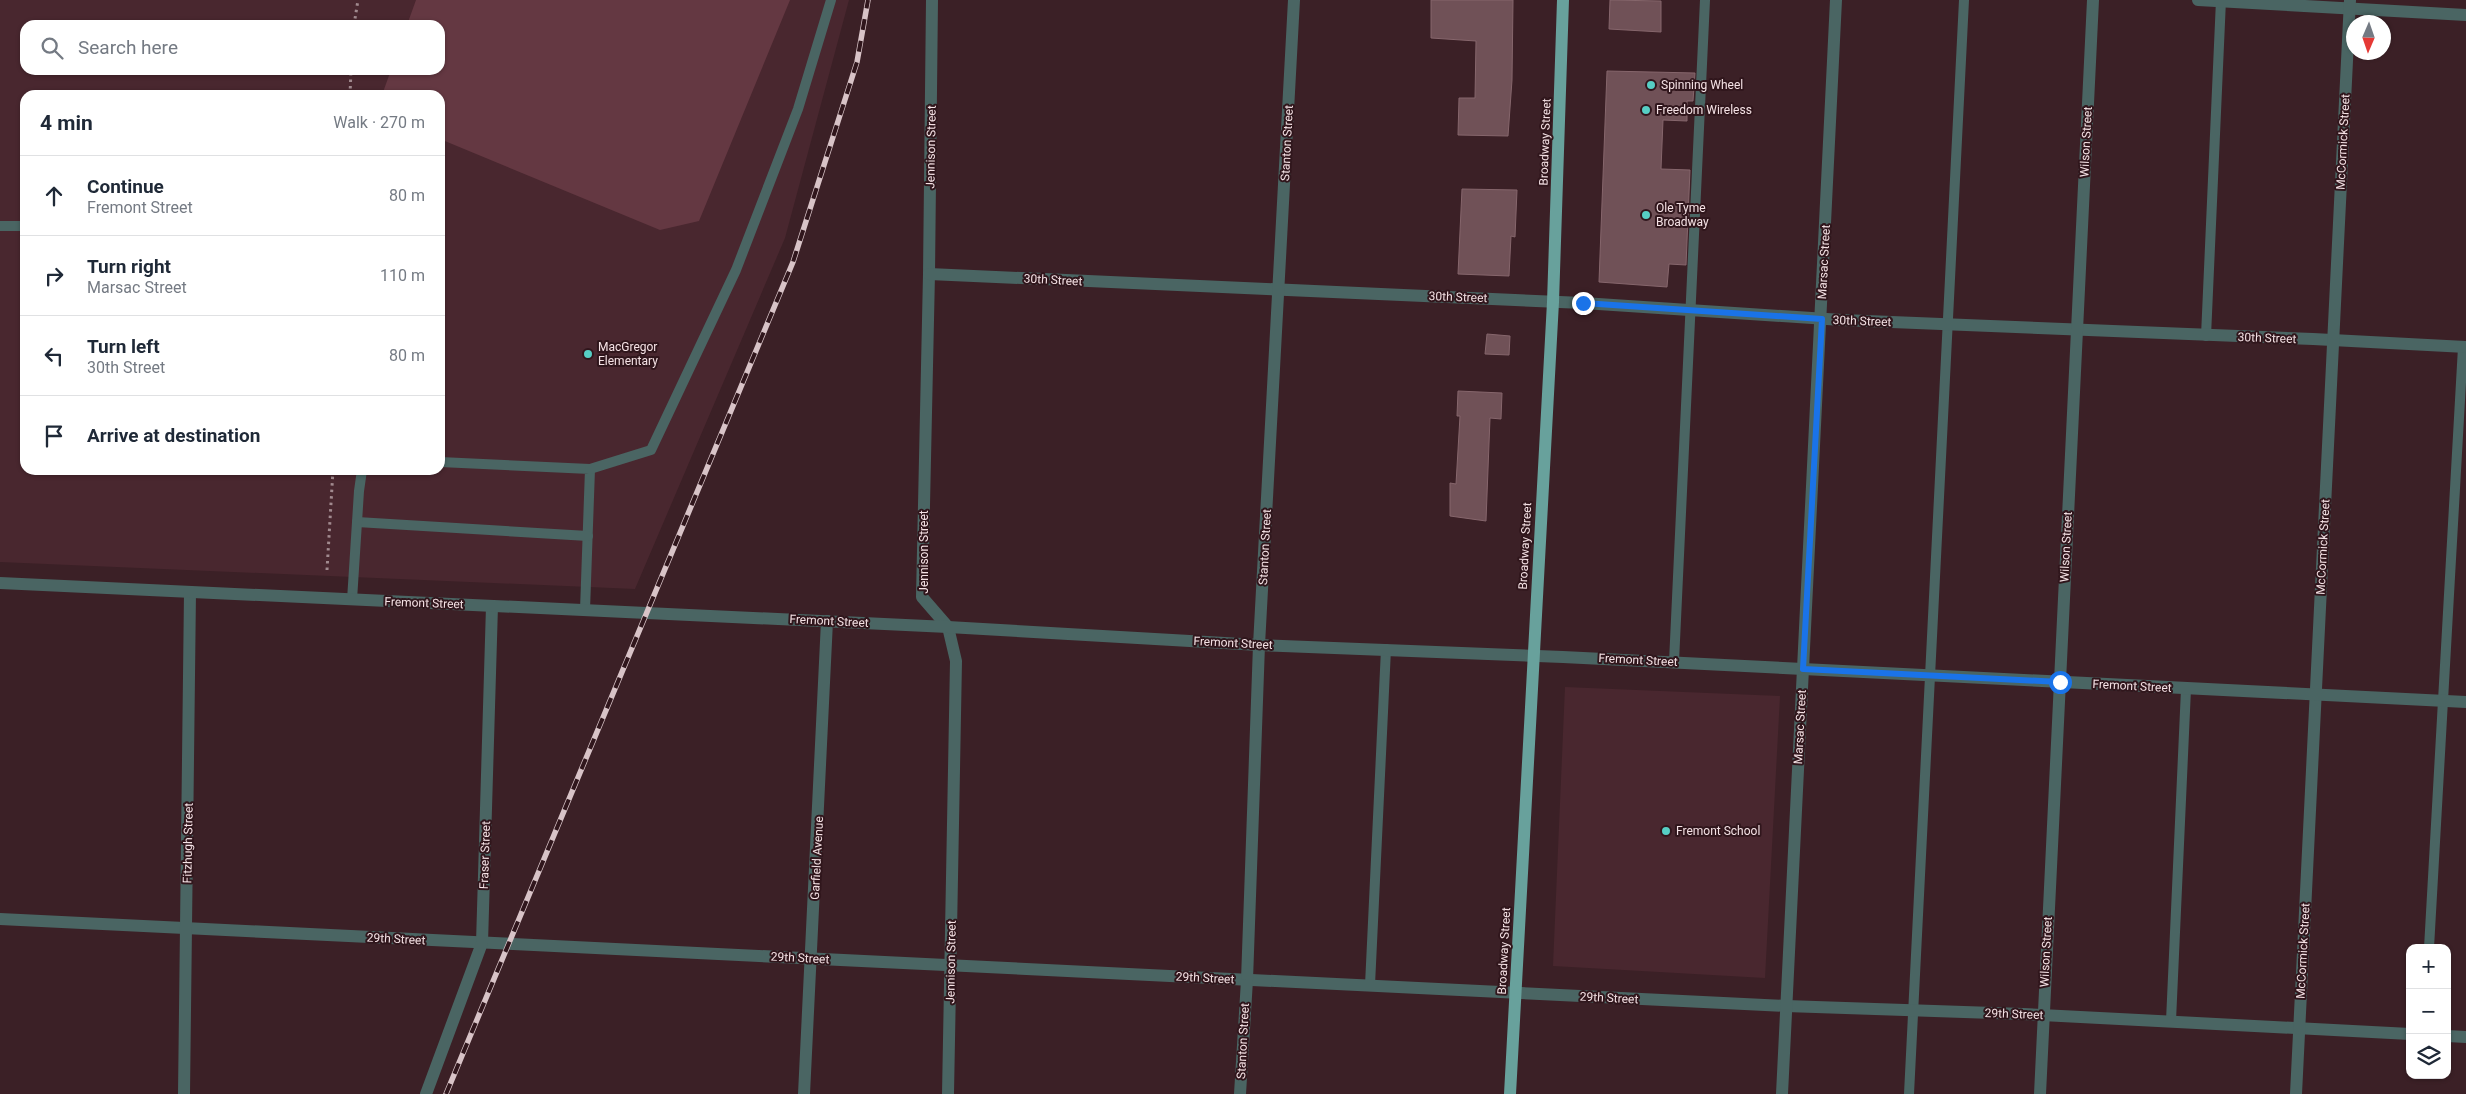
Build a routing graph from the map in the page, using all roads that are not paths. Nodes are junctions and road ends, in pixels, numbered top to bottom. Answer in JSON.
{"nodes":[{"id":1,"x":830,"y":0,"type":"edge"},
{"id":2,"x":932,"y":0,"type":"edge"},
{"id":3,"x":1294,"y":0,"type":"edge"},
{"id":4,"x":1563,"y":0,"type":"edge"},
{"id":5,"x":1705,"y":0,"type":"edge"},
{"id":6,"x":1836,"y":0,"type":"edge"},
{"id":7,"x":1964,"y":0,"type":"edge"},
{"id":8,"x":2092,"y":0,"type":"edge"},
{"id":9,"x":2198,"y":0,"type":"edge"},
{"id":10,"x":2221,"y":0,"type":"edge"},
{"id":11,"x":2350,"y":4,"type":"edge"},
{"id":12,"x":2466,"y":15,"type":"edge"},
{"id":13,"x":0,"y":226,"type":"edge"},
{"id":14,"x":20,"y":226,"type":"edge"},
{"id":15,"x":929,"y":274,"type":"junction"},
{"id":16,"x":1279,"y":290,"type":"junction"},
{"id":17,"x":1553,"y":302,"type":"junction"},
{"id":18,"x":1692,"y":310,"type":"junction"},
{"id":19,"x":1822,"y":319,"type":"junction"},
{"id":20,"x":1948,"y":324,"type":"junction"},
{"id":21,"x":2076,"y":330,"type":"junction"},
{"id":22,"x":2206,"y":336,"type":"junction"},
{"id":23,"x":2334,"y":340,"type":"junction"},
{"id":24,"x":2464,"y":347,"type":"edge"},
{"id":25,"x":445,"y":462,"type":"edge"},
{"id":26,"x":590,"y":469,"type":"junction"},
{"id":27,"x":362,"y":475,"type":"edge"},
{"id":28,"x":357,"y":522,"type":"junction"},
{"id":29,"x":588,"y":536,"type":"junction"},
{"id":30,"x":0,"y":583,"type":"edge"},
{"id":31,"x":190,"y":592,"type":"junction"},
{"id":32,"x":352,"y":600,"type":"junction"},
{"id":33,"x":492,"y":606,"type":"junction"},
{"id":34,"x":585,"y":610,"type":"junction"},
{"id":35,"x":827,"y":621,"type":"junction"},
{"id":36,"x":948,"y":627,"type":"junction"},
{"id":37,"x":1259,"y":644,"type":"junction"},
{"id":38,"x":1386,"y":649,"type":"junction"},
{"id":39,"x":1533,"y":655,"type":"junction"},
{"id":40,"x":1674,"y":662,"type":"junction"},
{"id":41,"x":1803,"y":669,"type":"junction"},
{"id":42,"x":1930,"y":675,"type":"junction"},
{"id":43,"x":2060,"y":682,"type":"junction"},
{"id":44,"x":2186,"y":689,"type":"junction"},
{"id":45,"x":2315,"y":695,"type":"junction"},
{"id":46,"x":2444,"y":701,"type":"junction"},
{"id":47,"x":2466,"y":702,"type":"edge"},
{"id":48,"x":0,"y":919,"type":"edge"},
{"id":49,"x":187,"y":929,"type":"junction"},
{"id":50,"x":482,"y":943,"type":"junction"},
{"id":51,"x":2429,"y":944,"type":"edge"},
{"id":52,"x":812,"y":959,"type":"junction"},
{"id":53,"x":952,"y":964,"type":"junction"},
{"id":54,"x":1247,"y":980,"type":"junction"},
{"id":55,"x":1370,"y":985,"type":"junction"},
{"id":56,"x":1516,"y":993,"type":"junction"},
{"id":57,"x":1786,"y":1006,"type":"junction"},
{"id":58,"x":1913,"y":1011,"type":"junction"},
{"id":59,"x":2043,"y":1015,"type":"junction"},
{"id":60,"x":2171,"y":1021,"type":"junction"},
{"id":61,"x":2299,"y":1028,"type":"junction"},
{"id":62,"x":2406,"y":1034,"type":"edge"},
{"id":63,"x":2451,"y":1036,"type":"edge"},
{"id":64,"x":2466,"y":1037,"type":"edge"},
{"id":65,"x":184,"y":1094,"type":"edge"},
{"id":66,"x":426,"y":1094,"type":"edge"},
{"id":67,"x":804,"y":1094,"type":"edge"},
{"id":68,"x":948,"y":1094,"type":"edge"},
{"id":69,"x":1240,"y":1094,"type":"edge"},
{"id":70,"x":1510,"y":1094,"type":"edge"},
{"id":71,"x":1782,"y":1094,"type":"edge"},
{"id":72,"x":1909,"y":1094,"type":"edge"},
{"id":73,"x":2040,"y":1094,"type":"edge"},
{"id":74,"x":2296,"y":1094,"type":"edge"}],
"edges":[{"from":1,"to":26,"type":"lane"},
{"from":2,"to":15,"type":"street","name":"Jennison Street"},
{"from":3,"to":16,"type":"street","name":"Stanton Street"},
{"from":4,"to":17,"type":"main road","name":"Broadway Street"},
{"from":5,"to":18,"type":"lane"},
{"from":6,"to":19,"type":"street","name":"Marsac Street"},
{"from":7,"to":20,"type":"lane"},
{"from":8,"to":21,"type":"street","name":"Wilson Street"},
{"from":9,"to":10,"type":"street"},
{"from":10,"to":11,"type":"street"},
{"from":10,"to":22,"type":"lane"},
{"from":11,"to":12,"type":"street"},
{"from":11,"to":23,"type":"street","name":"McCormick Street"},
{"from":13,"to":14,"type":"lane"},
{"from":15,"to":16,"type":"street","name":"30th Street"},
{"from":15,"to":36,"type":"street","name":"Jennison Street"},
{"from":16,"to":17,"type":"street","name":"30th Street"},
{"from":16,"to":37,"type":"street","name":"Stanton Street"},
{"from":17,"to":18,"type":"street","name":"30th Street"},
{"from":17,"to":39,"type":"main road","name":"Broadway Street"},
{"from":18,"to":19,"type":"street","name":"30th Street"},
{"from":18,"to":40,"type":"lane"},
{"from":19,"to":20,"type":"street","name":"30th Street"},
{"from":19,"to":41,"type":"street","name":"Marsac Street"},
{"from":20,"to":21,"type":"street","name":"30th Street"},
{"from":20,"to":42,"type":"lane"},
{"from":21,"to":22,"type":"street","name":"30th Street"},
{"from":21,"to":43,"type":"street","name":"Wilson Street"},
{"from":22,"to":23,"type":"street","name":"30th Street"},
{"from":23,"to":24,"type":"street","name":"30th Street"},
{"from":23,"to":45,"type":"street","name":"McCormick Street"},
{"from":24,"to":46,"type":"lane"},
{"from":25,"to":26,"type":"lane"},
{"from":26,"to":29,"type":"lane"},
{"from":27,"to":28,"type":"lane"},
{"from":28,"to":29,"type":"lane"},
{"from":28,"to":32,"type":"lane"},
{"from":29,"to":34,"type":"lane"},
{"from":30,"to":31,"type":"street","name":"Fremont Street"},
{"from":31,"to":32,"type":"street","name":"Fremont Street"},
{"from":31,"to":49,"type":"street","name":"Fitzhugh Street"},
{"from":32,"to":33,"type":"street","name":"Fremont Street"},
{"from":33,"to":34,"type":"street","name":"Fremont Street"},
{"from":33,"to":50,"type":"street","name":"Fraser Street"},
{"from":34,"to":35,"type":"street","name":"Fremont Street"},
{"from":35,"to":36,"type":"street","name":"Fremont Street"},
{"from":35,"to":52,"type":"street","name":"Garfield Avenue"},
{"from":36,"to":37,"type":"street","name":"Fremont Street"},
{"from":36,"to":53,"type":"street","name":"Jennison Street"},
{"from":37,"to":38,"type":"street","name":"Fremont Street"},
{"from":37,"to":54,"type":"street","name":"Stanton Street"},
{"from":38,"to":39,"type":"street","name":"Fremont Street"},
{"from":38,"to":55,"type":"lane"},
{"from":39,"to":40,"type":"street","name":"Fremont Street"},
{"from":39,"to":56,"type":"main road","name":"Broadway Street"},
{"from":40,"to":41,"type":"street","name":"Fremont Street"},
{"from":41,"to":42,"type":"street","name":"Fremont Street"},
{"from":41,"to":57,"type":"street","name":"Marsac Street"},
{"from":42,"to":43,"type":"street","name":"Fremont Street"},
{"from":42,"to":58,"type":"lane"},
{"from":43,"to":44,"type":"street","name":"Fremont Street"},
{"from":43,"to":59,"type":"street","name":"Wilson Street"},
{"from":44,"to":45,"type":"street","name":"Fremont Street"},
{"from":44,"to":60,"type":"lane"},
{"from":45,"to":46,"type":"street","name":"Fremont Street"},
{"from":45,"to":61,"type":"street","name":"McCormick Street"},
{"from":46,"to":47,"type":"street","name":"Fremont Street"},
{"from":46,"to":51,"type":"lane"},
{"from":48,"to":49,"type":"street","name":"29th Street"},
{"from":49,"to":50,"type":"street","name":"29th Street"},
{"from":49,"to":65,"type":"street","name":"Fitzhugh Street"},
{"from":50,"to":52,"type":"street","name":"29th Street"},
{"from":50,"to":66,"type":"street","name":"Fraser Street"},
{"from":52,"to":53,"type":"street","name":"29th Street"},
{"from":52,"to":67,"type":"street","name":"Garfield Avenue"},
{"from":53,"to":54,"type":"street","name":"29th Street"},
{"from":53,"to":68,"type":"street","name":"Jennison Street"},
{"from":54,"to":55,"type":"street","name":"29th Street"},
{"from":54,"to":69,"type":"street","name":"Stanton Street"},
{"from":55,"to":56,"type":"street","name":"29th Street"},
{"from":56,"to":57,"type":"street","name":"29th Street"},
{"from":56,"to":70,"type":"main road","name":"Broadway Street"},
{"from":57,"to":58,"type":"street","name":"29th Street"},
{"from":57,"to":71,"type":"street","name":"Marsac Street"},
{"from":58,"to":59,"type":"street","name":"29th Street"},
{"from":58,"to":72,"type":"lane"},
{"from":59,"to":60,"type":"street","name":"29th Street"},
{"from":59,"to":73,"type":"street","name":"Wilson Street"},
{"from":60,"to":61,"type":"street","name":"29th Street"},
{"from":61,"to":62,"type":"street","name":"29th Street"},
{"from":61,"to":74,"type":"street","name":"McCormick Street"},
{"from":63,"to":64,"type":"street"}]}
